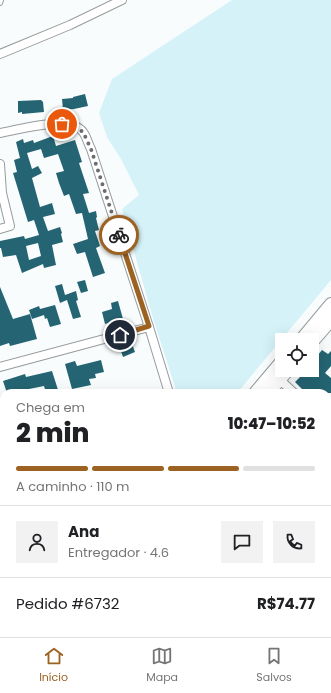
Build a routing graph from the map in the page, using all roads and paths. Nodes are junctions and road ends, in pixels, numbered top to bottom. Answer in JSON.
{"nodes":[{"id":1,"x":1,"y":0,"type":"edge"},
{"id":2,"x":122,"y":0,"type":"edge"},
{"id":3,"x":0,"y":3,"type":"edge"},
{"id":4,"x":0,"y":54,"type":"edge"},
{"id":5,"x":0,"y":133,"type":"edge"},
{"id":6,"x":0,"y":164,"type":"edge"},
{"id":7,"x":0,"y":229,"type":"edge"},
{"id":8,"x":331,"y":304,"type":"edge"},
{"id":9,"x":331,"y":320,"type":"edge"},
{"id":10,"x":149,"y":326,"type":"junction"},
{"id":11,"x":307,"y":333,"type":"edge"},
{"id":12,"x":319,"y":334,"type":"edge"},
{"id":13,"x":0,"y":367,"type":"edge"},
{"id":14,"x":275,"y":377,"type":"edge"},
{"id":15,"x":276,"y":377,"type":"edge"},
{"id":16,"x":277,"y":377,"type":"edge"},
{"id":17,"x":168,"y":389,"type":"edge"},
{"id":18,"x":260,"y":389,"type":"edge"},
{"id":19,"x":270,"y":389,"type":"edge"},
{"id":20,"x":290,"y":389,"type":"edge"}],
"edges":[{"from":1,"to":3,"type":"lane"},
{"from":2,"to":4,"type":"street"},
{"from":5,"to":10,"type":"street"},
{"from":6,"to":7,"type":"street"},
{"from":8,"to":11,"type":"main road"},
{"from":9,"to":12,"type":"main road"},
{"from":10,"to":13,"type":"street"},
{"from":10,"to":17,"type":"street"},
{"from":14,"to":18,"type":"main road"},
{"from":15,"to":19,"type":"main road"},
{"from":16,"to":20,"type":"street"}]}
